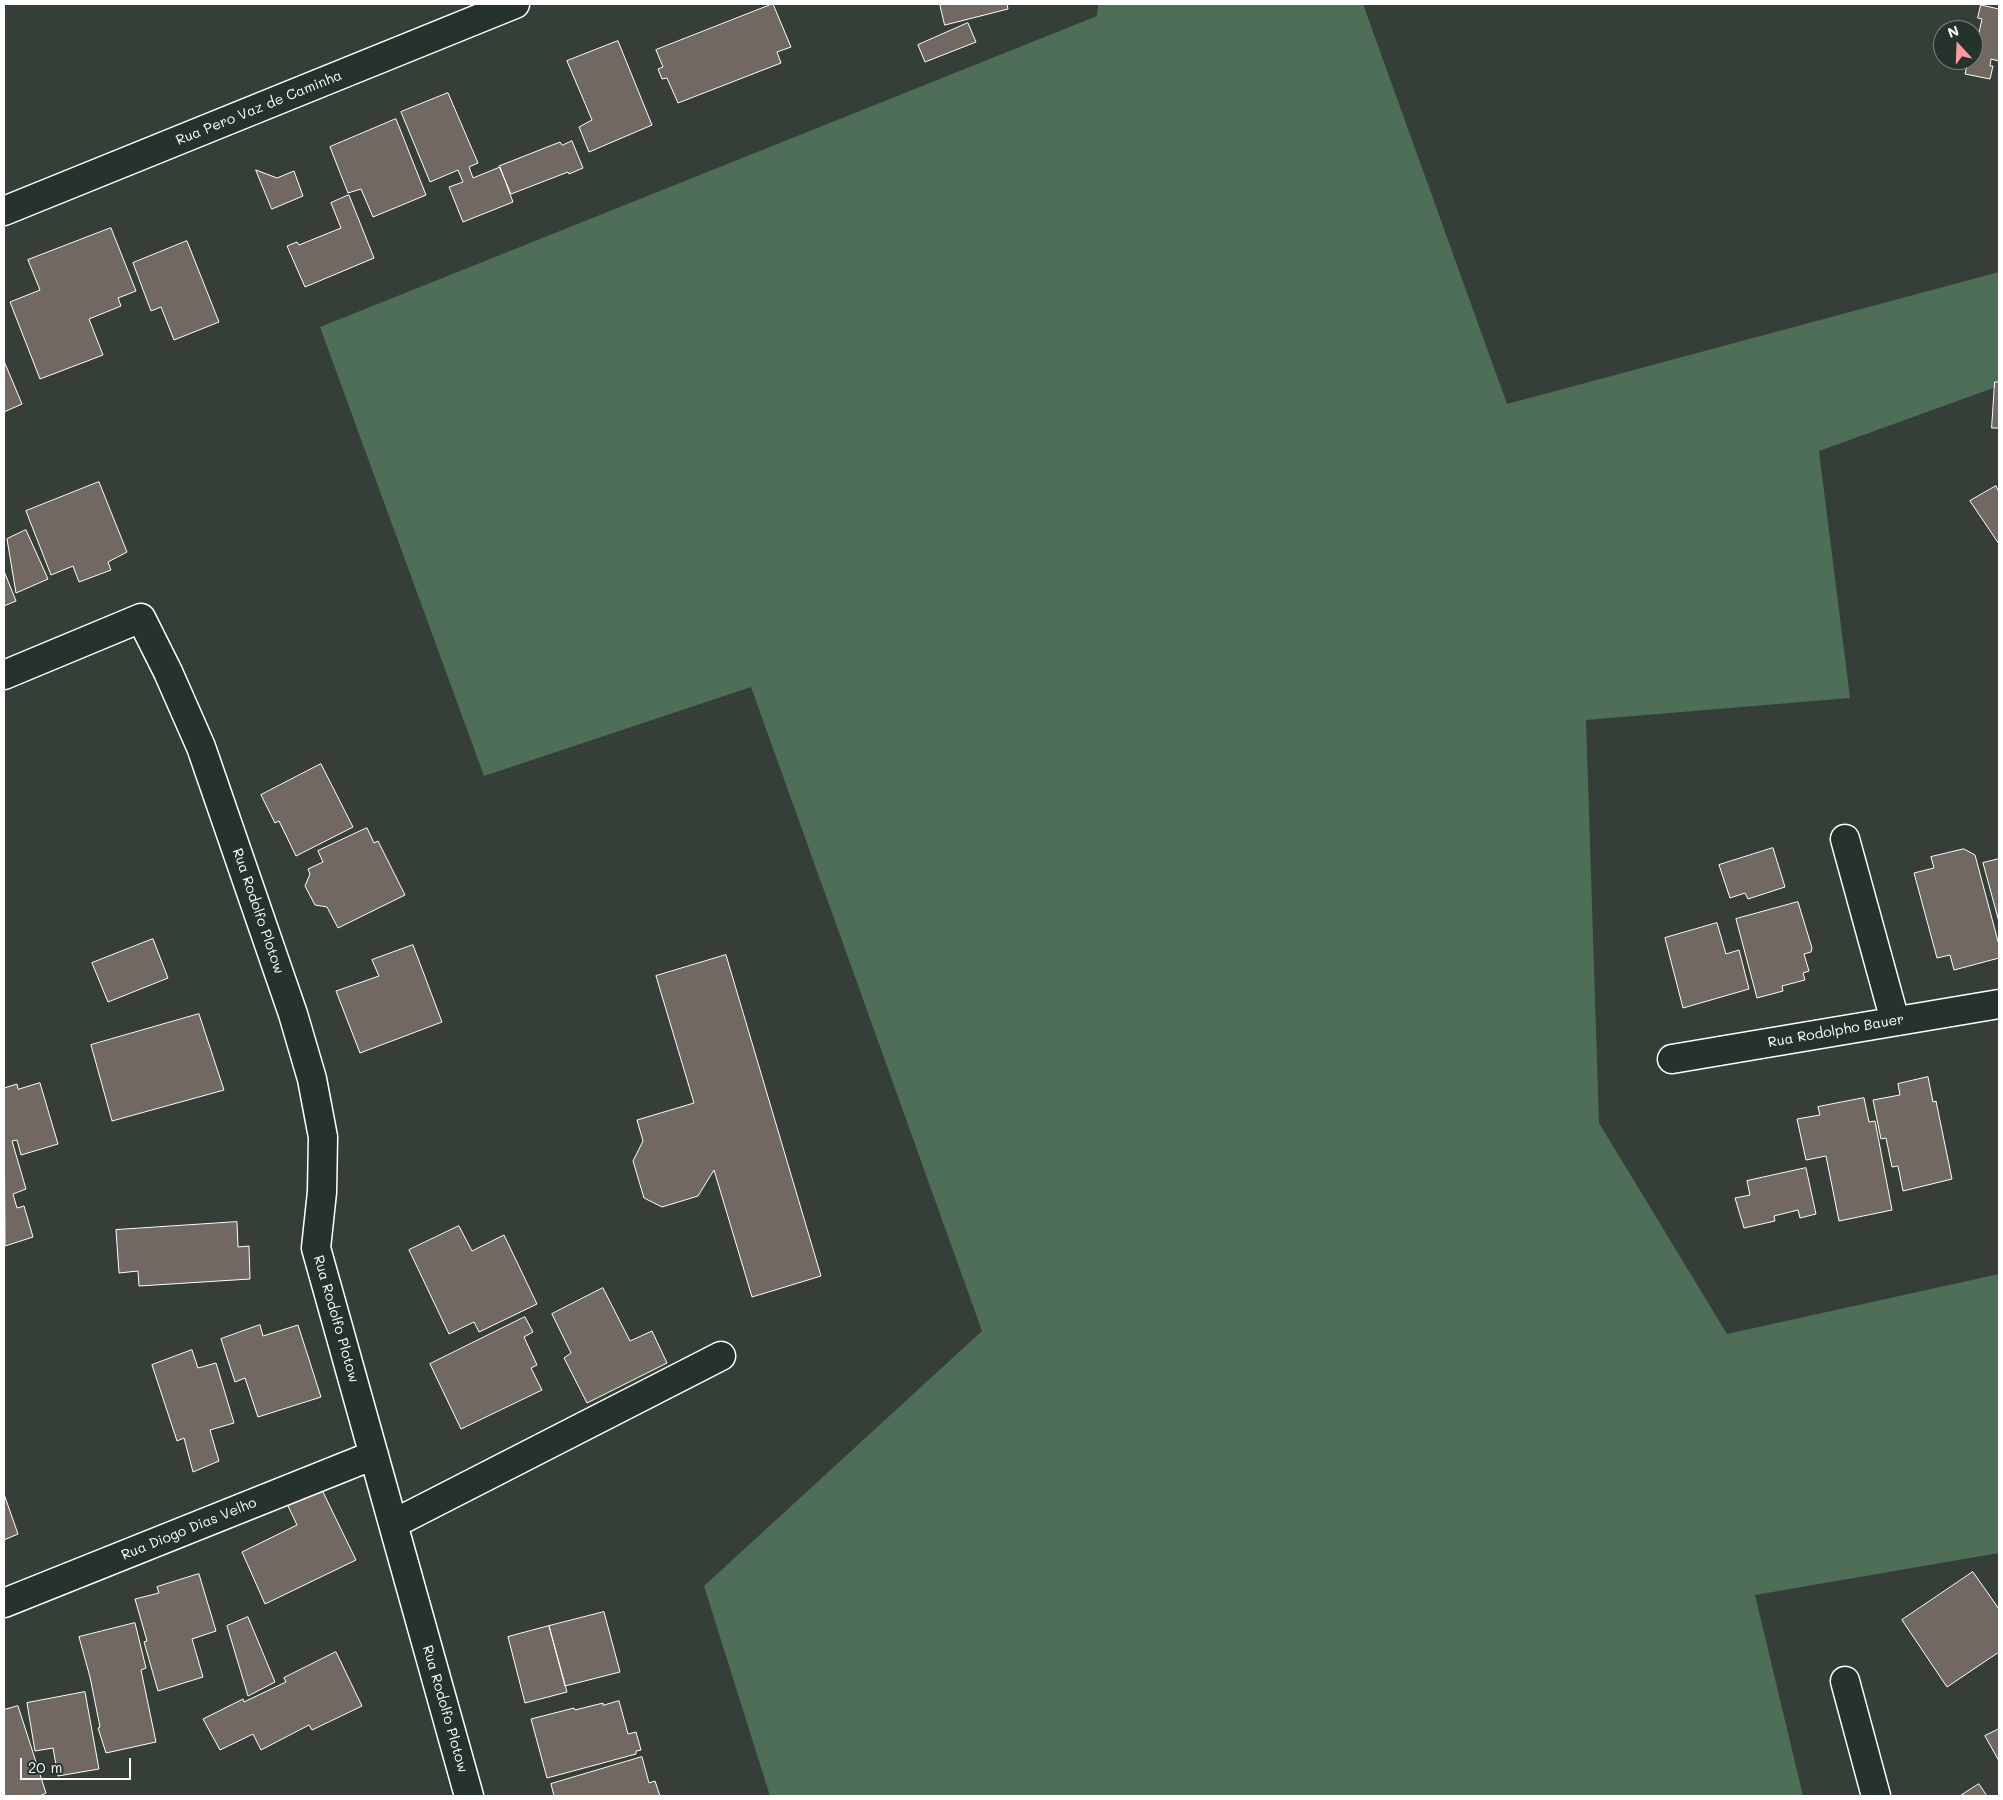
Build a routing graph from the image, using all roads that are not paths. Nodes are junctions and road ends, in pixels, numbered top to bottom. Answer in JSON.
{"nodes":[{"id":1,"x":515,"y":4,"type":"edge"},
{"id":2,"x":4,"y":212,"type":"edge"},
{"id":3,"x":4,"y":675,"type":"edge"},
{"id":4,"x":1845,"y":839,"type":"dead end"},
{"id":5,"x":1999,"y":1004,"type":"edge"},
{"id":6,"x":1895,"y":1022,"type":"junction"},
{"id":7,"x":1672,"y":1059,"type":"dead end"},
{"id":8,"x":721,"y":1356,"type":"dead end"},
{"id":9,"x":374,"y":1455,"type":"junction"},
{"id":10,"x":393,"y":1524,"type":"junction"},
{"id":11,"x":4,"y":1604,"type":"edge"},
{"id":12,"x":1845,"y":1681,"type":"dead end"},
{"id":13,"x":469,"y":1796,"type":"edge"},
{"id":14,"x":1876,"y":1796,"type":"edge"}],
"edges":[{"from":1,"to":2,"type":"street","name":"Rua Pero Vaz de Caminha"},
{"from":3,"to":9,"type":"street","name":"Rua Rodolfo Plotow"},
{"from":4,"to":6,"type":"street"},
{"from":5,"to":6,"type":"street","name":"Rua Rodolpho Bauer"},
{"from":6,"to":7,"type":"street","name":"Rua Rodolpho Bauer"},
{"from":8,"to":10,"type":"street"},
{"from":9,"to":10,"type":"street","name":"Rua Rodolfo Plotow"},
{"from":9,"to":11,"type":"street","name":"Rua Diogo Dias Velho"},
{"from":10,"to":13,"type":"street","name":"Rua Rodolfo Plotow"},
{"from":12,"to":14,"type":"street"}]}
